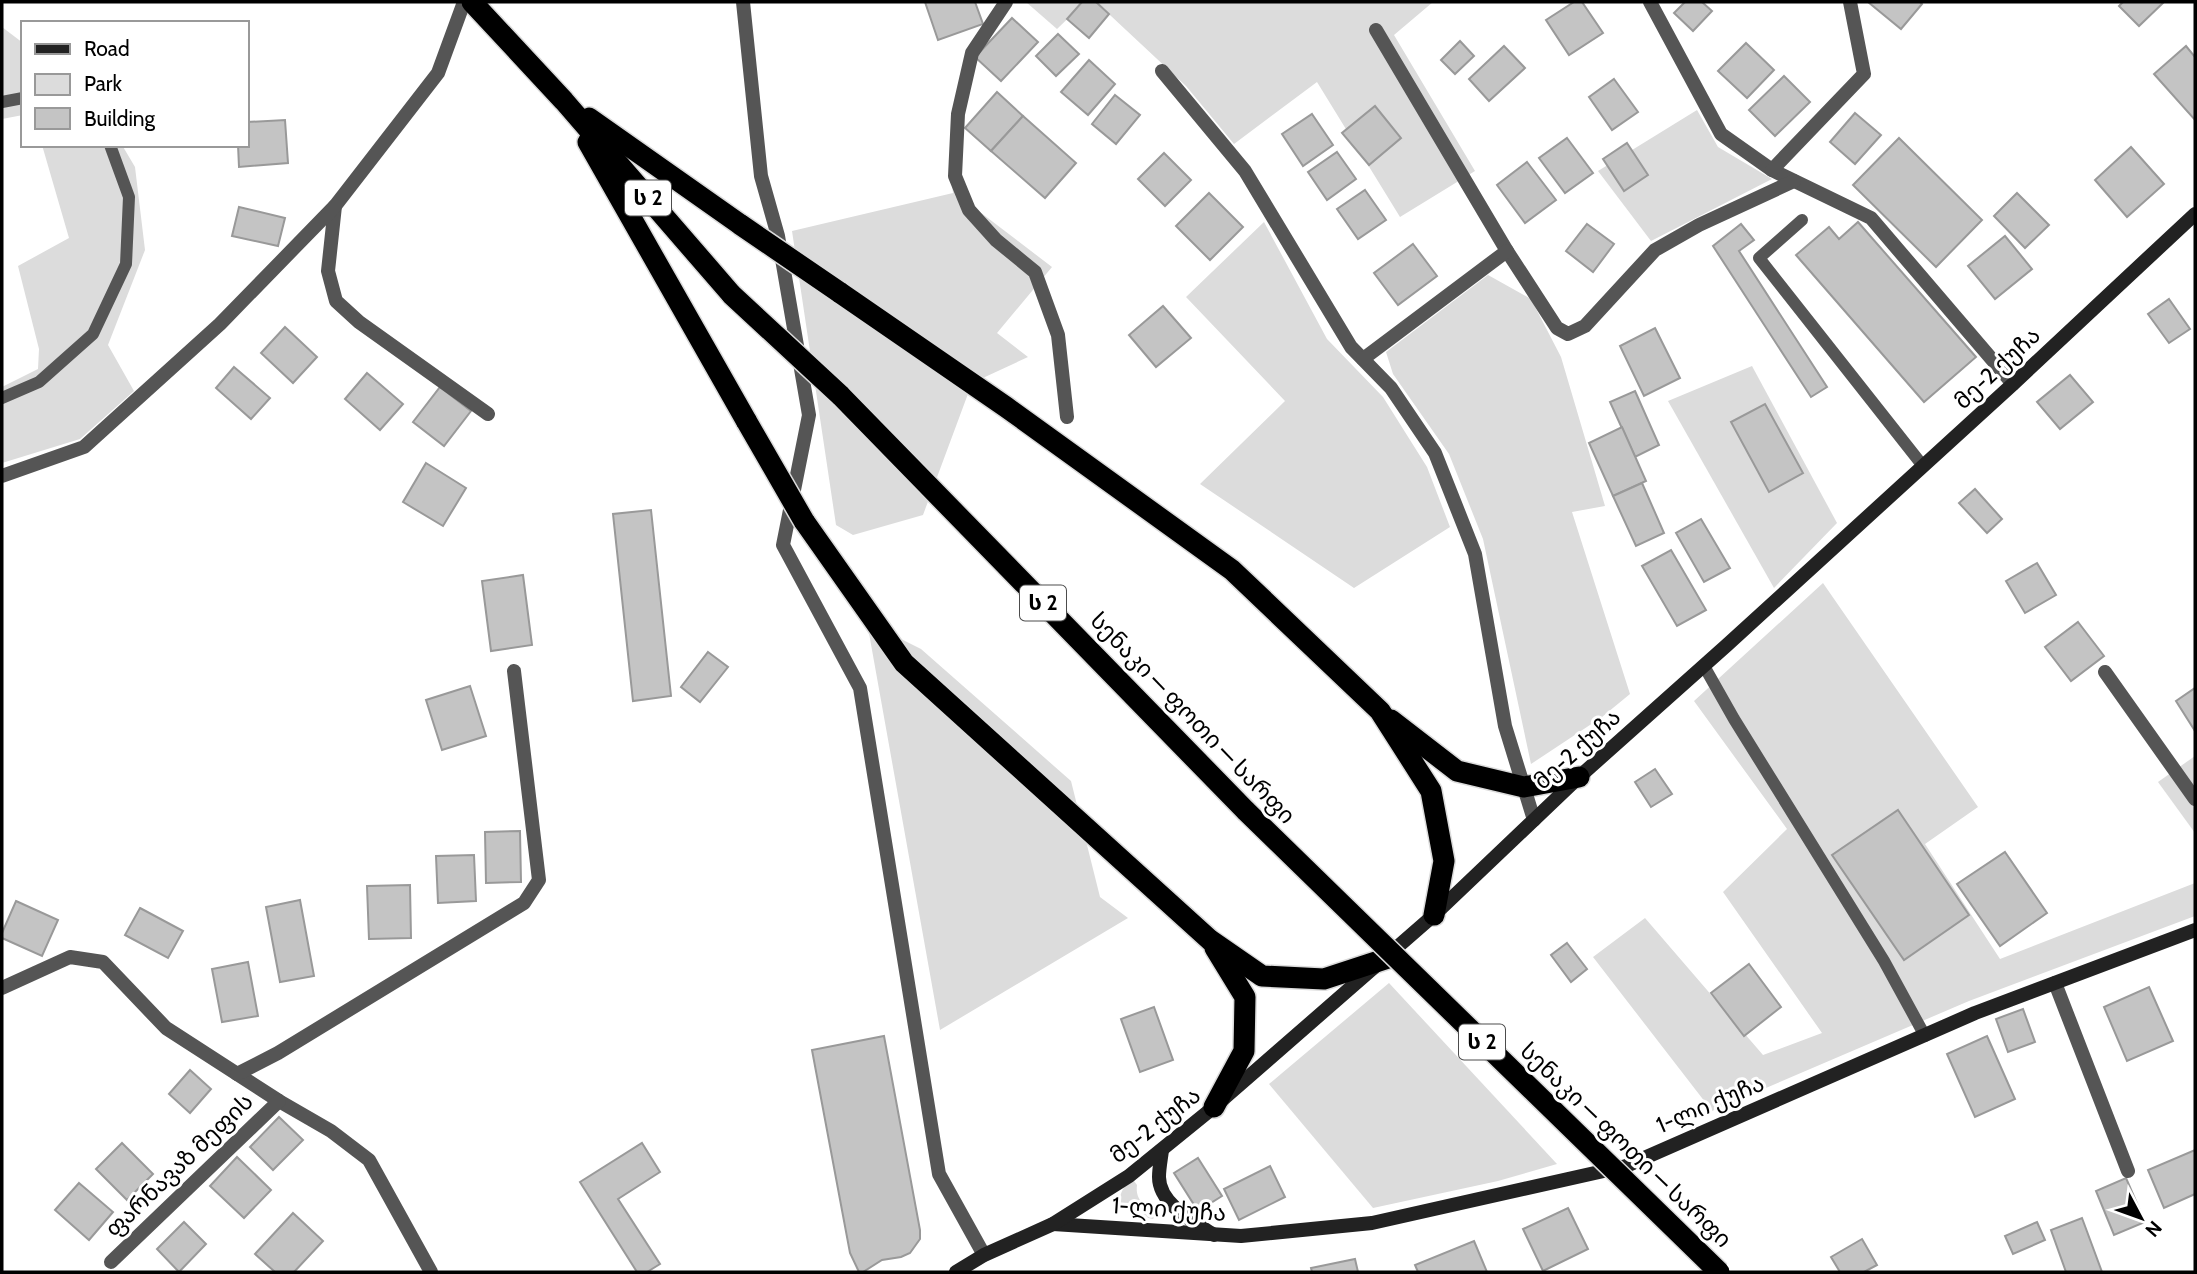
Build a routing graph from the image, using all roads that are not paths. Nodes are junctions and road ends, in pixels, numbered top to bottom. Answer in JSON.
{"nodes":[{"id":1,"x":464,"y":2,"type":"edge"},
{"id":2,"x":472,"y":2,"type":"edge"},
{"id":3,"x":743,"y":2,"type":"edge"},
{"id":4,"x":1006,"y":2,"type":"edge"},
{"id":5,"x":1650,"y":2,"type":"edge"},
{"id":6,"x":1850,"y":2,"type":"edge"},
{"id":7,"x":1376,"y":30,"type":"dead end"},
{"id":8,"x":1162,"y":71,"type":"dead end"},
{"id":9,"x":21,"y":98,"type":"edge"},
{"id":10,"x":564,"y":101,"type":"junction"},
{"id":11,"x":2,"y":102,"type":"edge"},
{"id":12,"x":111,"y":147,"type":"edge"},
{"id":13,"x":1772,"y":170,"type":"junction"},
{"id":14,"x":1794,"y":181,"type":"junction"},
{"id":15,"x":335,"y":206,"type":"junction"},
{"id":16,"x":2195,"y":214,"type":"edge"},
{"id":17,"x":1802,"y":220,"type":"dead end"},
{"id":18,"x":1507,"y":251,"type":"junction"},
{"id":19,"x":1363,"y":359,"type":"junction"},
{"id":20,"x":2013,"y":384,"type":"junction"},
{"id":21,"x":2,"y":398,"type":"edge"},
{"id":22,"x":488,"y":414,"type":"dead end"},
{"id":23,"x":1067,"y":417,"type":"dead end"},
{"id":24,"x":1923,"y":466,"type":"junction"},
{"id":25,"x":2,"y":476,"type":"edge"},
{"id":26,"x":1704,"y":666,"type":"junction"},
{"id":27,"x":514,"y":671,"type":"dead end"},
{"id":28,"x":2105,"y":672,"type":"dead end"},
{"id":29,"x":1380,"y":711,"type":"junction"},
{"id":30,"x":1579,"y":777,"type":"junction"},
{"id":31,"x":1524,"y":787,"type":"junction"},
{"id":32,"x":2195,"y":799,"type":"edge"},
{"id":33,"x":1534,"y":820,"type":"junction"},
{"id":34,"x":1434,"y":915,"type":"junction"},
{"id":35,"x":2195,"y":930,"type":"edge"},
{"id":36,"x":1210,"y":940,"type":"junction"},
{"id":37,"x":1388,"y":958,"type":"junction"},
{"id":38,"x":2055,"y":983,"type":"junction"},
{"id":39,"x":2,"y":988,"type":"edge"},
{"id":40,"x":1925,"y":1036,"type":"junction"},
{"id":41,"x":237,"y":1074,"type":"junction"},
{"id":42,"x":279,"y":1101,"type":"junction"},
{"id":43,"x":1214,"y":1107,"type":"junction"},
{"id":44,"x":1162,"y":1150,"type":"junction"},
{"id":45,"x":2129,"y":1171,"type":"dead end"},
{"id":46,"x":1053,"y":1224,"type":"junction"},
{"id":47,"x":1215,"y":1236,"type":"junction"},
{"id":48,"x":984,"y":1255,"type":"junction"},
{"id":49,"x":111,"y":1262,"type":"dead end"},
{"id":50,"x":431,"y":1272,"type":"edge"},
{"id":51,"x":956,"y":1272,"type":"edge"},
{"id":52,"x":1719,"y":1272,"type":"edge"}],
"edges":[{"from":1,"to":15,"type":"street"},
{"from":2,"to":10,"type":"highway","name":"სენაკი — ფოთი — სარფი","number":"ს 2"},
{"from":3,"to":48,"type":"street"},
{"from":4,"to":23,"type":"street"},
{"from":5,"to":13,"type":"street"},
{"from":6,"to":13,"type":"street"},
{"from":7,"to":18,"type":"street"},
{"from":8,"to":19,"type":"street"},
{"from":9,"to":11,"type":"lane"},
{"from":10,"to":29,"type":"highway","bridge":true},
{"from":10,"to":36,"type":"highway","bridge":true},
{"from":10,"to":52,"type":"highway","name":"სენაკი — ფოთი — სარფი","number":"ს 2","bridge":true},
{"from":12,"to":21,"type":"lane"},
{"from":13,"to":14,"type":"street"},
{"from":14,"to":18,"type":"street"},
{"from":14,"to":20,"type":"street"},
{"from":15,"to":22,"type":"street"},
{"from":15,"to":25,"type":"street"},
{"from":16,"to":20,"type":"street","name":"მე-2 ქუჩა"},
{"from":17,"to":24,"type":"lane"},
{"from":18,"to":19,"type":"street"},
{"from":19,"to":31,"type":"street"},
{"from":20,"to":24,"type":"street","name":"მე-2 ქუჩა"},
{"from":24,"to":26,"type":"street","name":"მე-2 ქუჩა"},
{"from":26,"to":30,"type":"street","name":"მე-2 ქუჩა"},
{"from":26,"to":40,"type":"lane"},
{"from":27,"to":41,"type":"street"},
{"from":28,"to":32,"type":"street"},
{"from":29,"to":31,"type":"highway"},
{"from":29,"to":34,"type":"highway"},
{"from":30,"to":31,"type":"highway"},
{"from":30,"to":33,"type":"street","name":"მე-2 ქუჩა"},
{"from":31,"to":33,"type":"street"},
{"from":33,"to":34,"type":"street","name":"მე-2 ქუჩა"},
{"from":34,"to":37,"type":"street","name":"მე-2 ქუჩა"},
{"from":35,"to":38,"type":"street","name":"1-ლი ქუჩა"},
{"from":36,"to":37,"type":"highway"},
{"from":36,"to":43,"type":"highway"},
{"from":37,"to":43,"type":"street","name":"მე-2 ქუჩა"},
{"from":38,"to":40,"type":"street","name":"1-ლი ქუჩა"},
{"from":38,"to":45,"type":"street"},
{"from":39,"to":41,"type":"street"},
{"from":40,"to":47,"type":"street","name":"1-ლი ქუჩა"},
{"from":41,"to":42,"type":"street"},
{"from":42,"to":49,"type":"street","name":"ფარნავაზ მეფის"},
{"from":42,"to":50,"type":"street"},
{"from":43,"to":44,"type":"street","name":"მე-2 ქუჩა"},
{"from":44,"to":46,"type":"street","name":"მე-2 ქუჩა"},
{"from":44,"to":47,"type":"street"},
{"from":46,"to":47,"type":"street","name":"1-ლი ქუჩა"},
{"from":46,"to":48,"type":"street","name":"მე-2 ქუჩა"},
{"from":48,"to":51,"type":"street","name":"მე-2 ქუჩა"}]}
